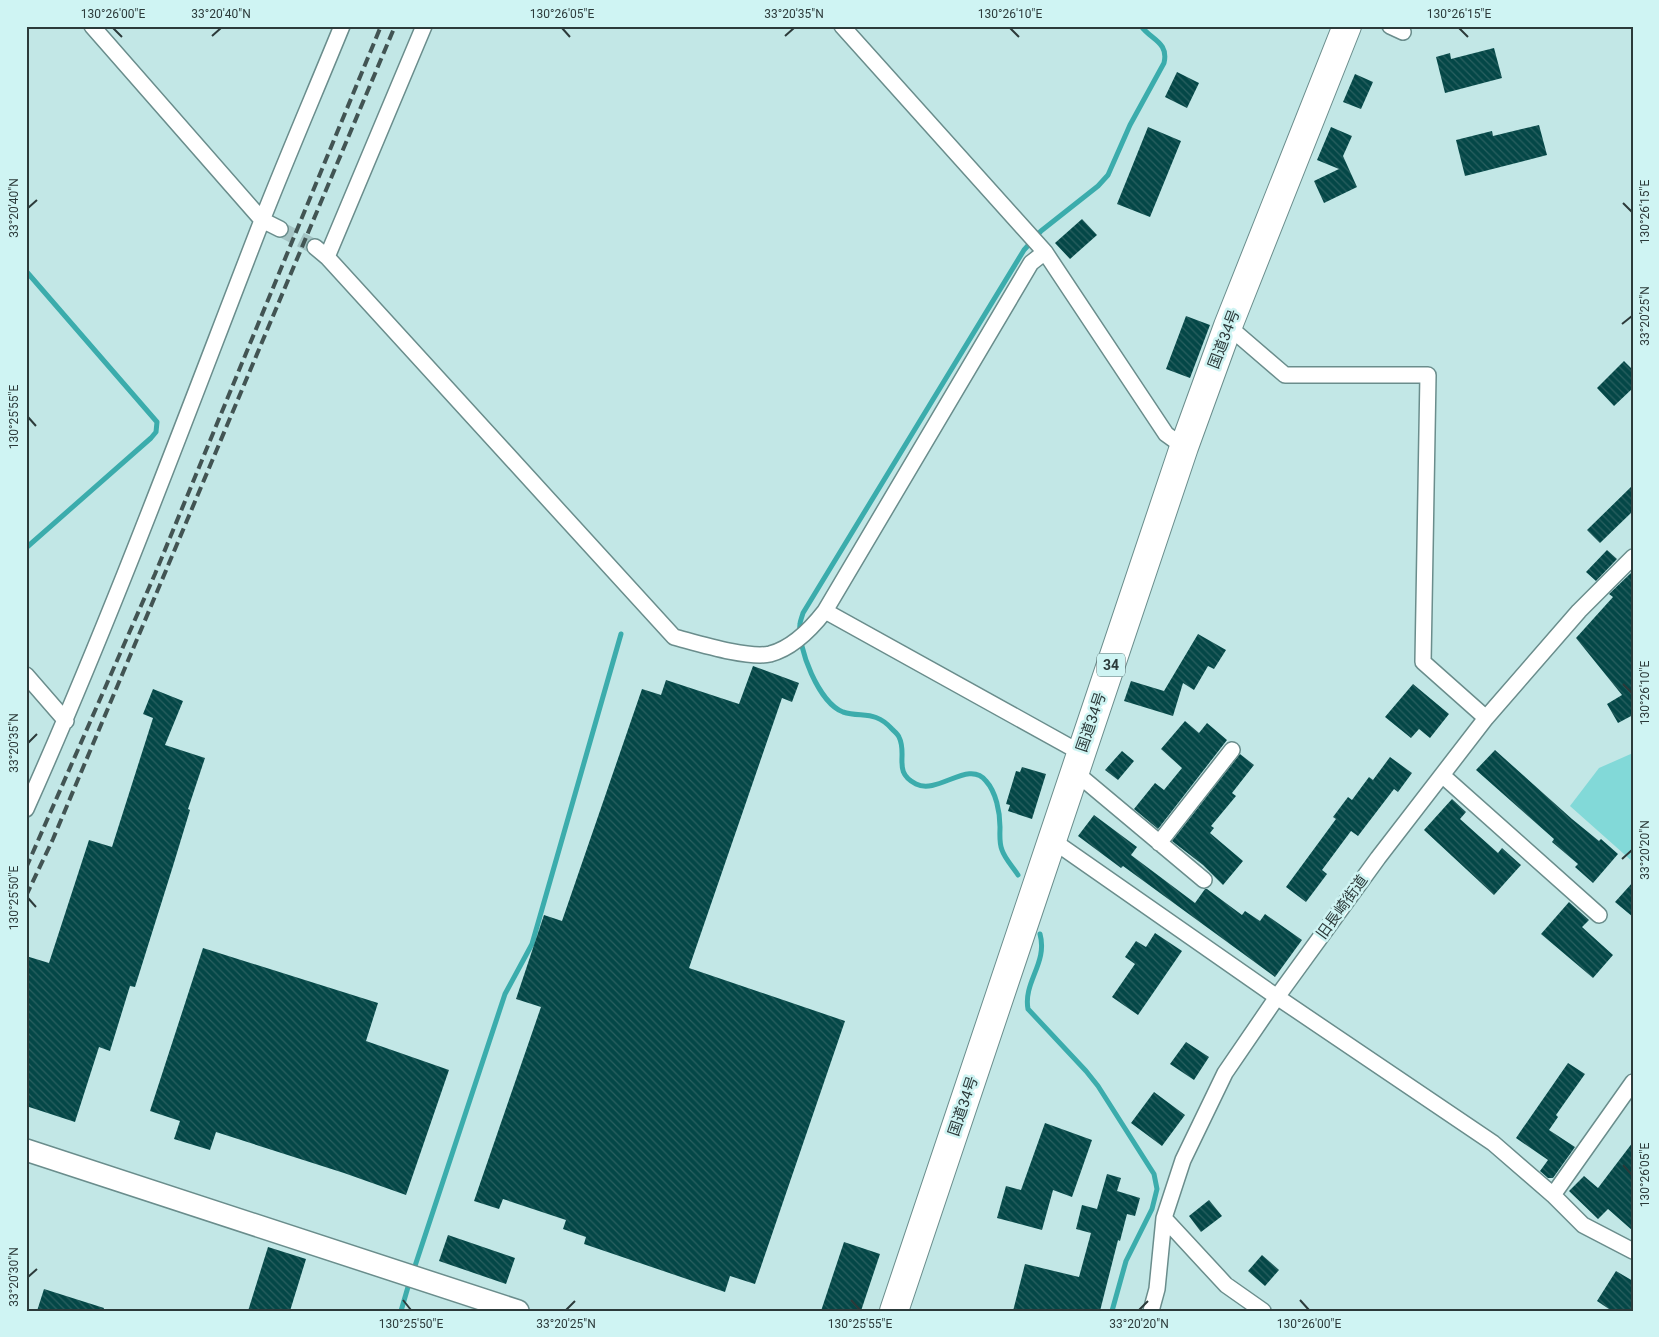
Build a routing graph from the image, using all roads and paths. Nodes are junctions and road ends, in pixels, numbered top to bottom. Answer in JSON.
{"nodes":[{"id":1,"x":92,"y":26,"type":"edge"},
{"id":2,"x":342,"y":26,"type":"edge"},
{"id":3,"x":424,"y":26,"type":"edge"},
{"id":4,"x":842,"y":26,"type":"edge"},
{"id":5,"x":1347,"y":26,"type":"edge"},
{"id":6,"x":262,"y":220,"type":"junction"},
{"id":7,"x":280,"y":229,"type":"tunnel mouth"},
{"id":8,"x":1045,"y":252,"type":"junction"},
{"id":9,"x":1228,"y":326,"type":"junction"},
{"id":10,"x":1184,"y":447,"type":"junction"},
{"id":11,"x":1633,"y":558,"type":"edge"},
{"id":12,"x":824,"y":611,"type":"junction"},
{"id":13,"x":26,"y":675,"type":"edge"},
{"id":14,"x":1486,"y":718,"type":"junction"},
{"id":15,"x":66,"y":721,"type":"junction"},
{"id":16,"x":1232,"y":750,"type":"dead end"},
{"id":17,"x":1078,"y":763,"type":"junction"},
{"id":18,"x":1442,"y":775,"type":"junction"},
{"id":19,"x":26,"y":809,"type":"edge"},
{"id":20,"x":1052,"y":840,"type":"junction"},
{"id":21,"x":1159,"y":843,"type":"junction"},
{"id":22,"x":1204,"y":880,"type":"dead end"},
{"id":23,"x":1600,"y":914,"type":"dead end"},
{"id":24,"x":1276,"y":997,"type":"junction"},
{"id":25,"x":1633,"y":1082,"type":"edge"},
{"id":26,"x":26,"y":1150,"type":"edge"},
{"id":27,"x":1553,"y":1196,"type":"junction"},
{"id":28,"x":1164,"y":1218,"type":"junction"},
{"id":29,"x":1633,"y":1251,"type":"edge"},
{"id":30,"x":518,"y":1311,"type":"edge"},
{"id":31,"x":894,"y":1311,"type":"edge"},
{"id":32,"x":1151,"y":1311,"type":"edge"},
{"id":33,"x":1263,"y":1311,"type":"edge"}],
"edges":[{"from":1,"to":6,"type":"street"},
{"from":2,"to":6,"type":"street"},
{"from":3,"to":12,"type":"street"},
{"from":4,"to":8,"type":"street"},
{"from":5,"to":9,"type":"highway","name":"国道34号","number":"34"},
{"from":6,"to":7,"type":"street"},
{"from":6,"to":15,"type":"street"},
{"from":8,"to":10,"type":"street"},
{"from":8,"to":12,"type":"street"},
{"from":9,"to":10,"type":"highway","name":"国道34号","number":"34"},
{"from":9,"to":14,"type":"street"},
{"from":10,"to":17,"type":"highway","name":"国道34号","number":"34"},
{"from":11,"to":14,"type":"street","name":"旧長崎街道"},
{"from":12,"to":17,"type":"street"},
{"from":13,"to":15,"type":"street"},
{"from":14,"to":18,"type":"street","name":"旧長崎街道"},
{"from":15,"to":19,"type":"street"},
{"from":16,"to":21,"type":"street"},
{"from":17,"to":20,"type":"highway","name":"国道34号","number":"34"},
{"from":17,"to":21,"type":"street"},
{"from":18,"to":23,"type":"street"},
{"from":18,"to":24,"type":"street","name":"旧長崎街道"},
{"from":20,"to":24,"type":"street"},
{"from":20,"to":31,"type":"highway","name":"国道34号","number":"34"},
{"from":21,"to":22,"type":"street"},
{"from":24,"to":27,"type":"street"},
{"from":24,"to":28,"type":"street","name":"旧長崎街道"},
{"from":25,"to":27,"type":"street"},
{"from":26,"to":30,"type":"street"},
{"from":27,"to":29,"type":"street"},
{"from":28,"to":32,"type":"street","name":"旧長崎街道"},
{"from":28,"to":33,"type":"street"}]}
